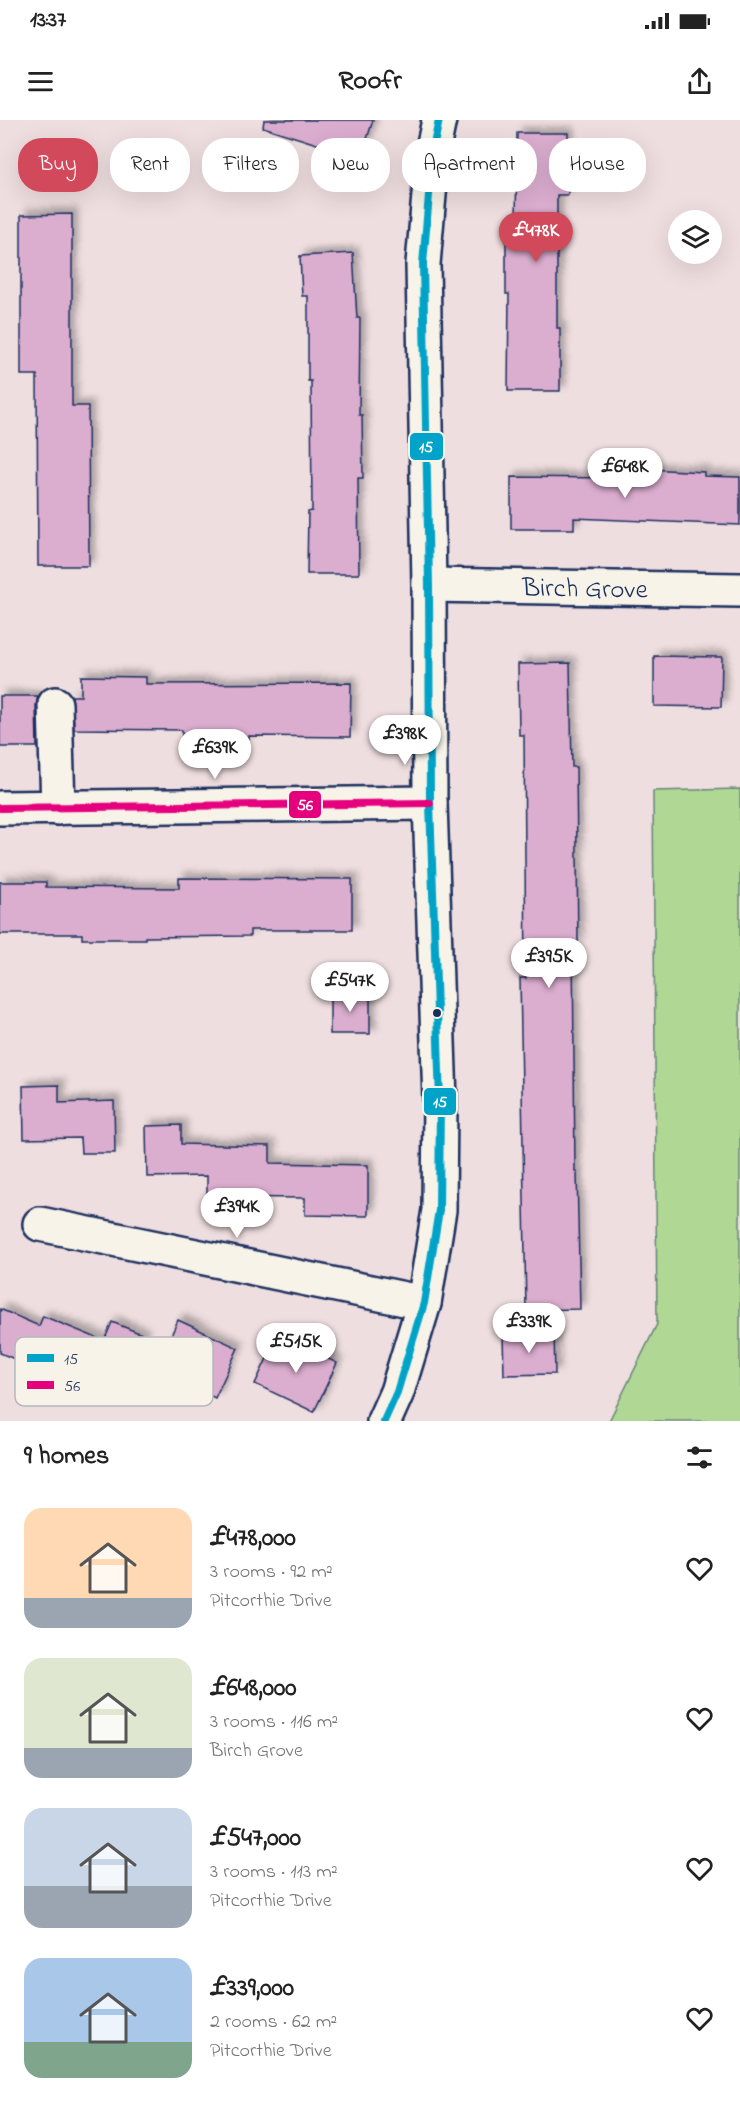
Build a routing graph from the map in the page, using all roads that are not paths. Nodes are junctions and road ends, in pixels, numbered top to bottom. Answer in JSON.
{"nodes":[{"id":1,"x":439,"y":120,"type":"edge"},
{"id":2,"x":429,"y":585,"type":"junction"},
{"id":3,"x":740,"y":590,"type":"edge"},
{"id":4,"x":55,"y":704,"type":"dead end"},
{"id":5,"x":430,"y":803,"type":"junction"},
{"id":6,"x":0,"y":808,"type":"edge"},
{"id":7,"x":58,"y":808,"type":"junction"},
{"id":8,"x":40,"y":1224,"type":"dead end"},
{"id":9,"x":424,"y":1303,"type":"junction"},
{"id":10,"x":384,"y":1421,"type":"edge"}],
"edges":[{"from":1,"to":2,"type":"street"},
{"from":2,"to":3,"type":"street","name":"Birch Grove"},
{"from":2,"to":5,"type":"street"},
{"from":4,"to":7,"type":"street"},
{"from":5,"to":7,"type":"street"},
{"from":5,"to":9,"type":"street"},
{"from":6,"to":7,"type":"street"},
{"from":8,"to":9,"type":"street"},
{"from":9,"to":10,"type":"street"}]}
